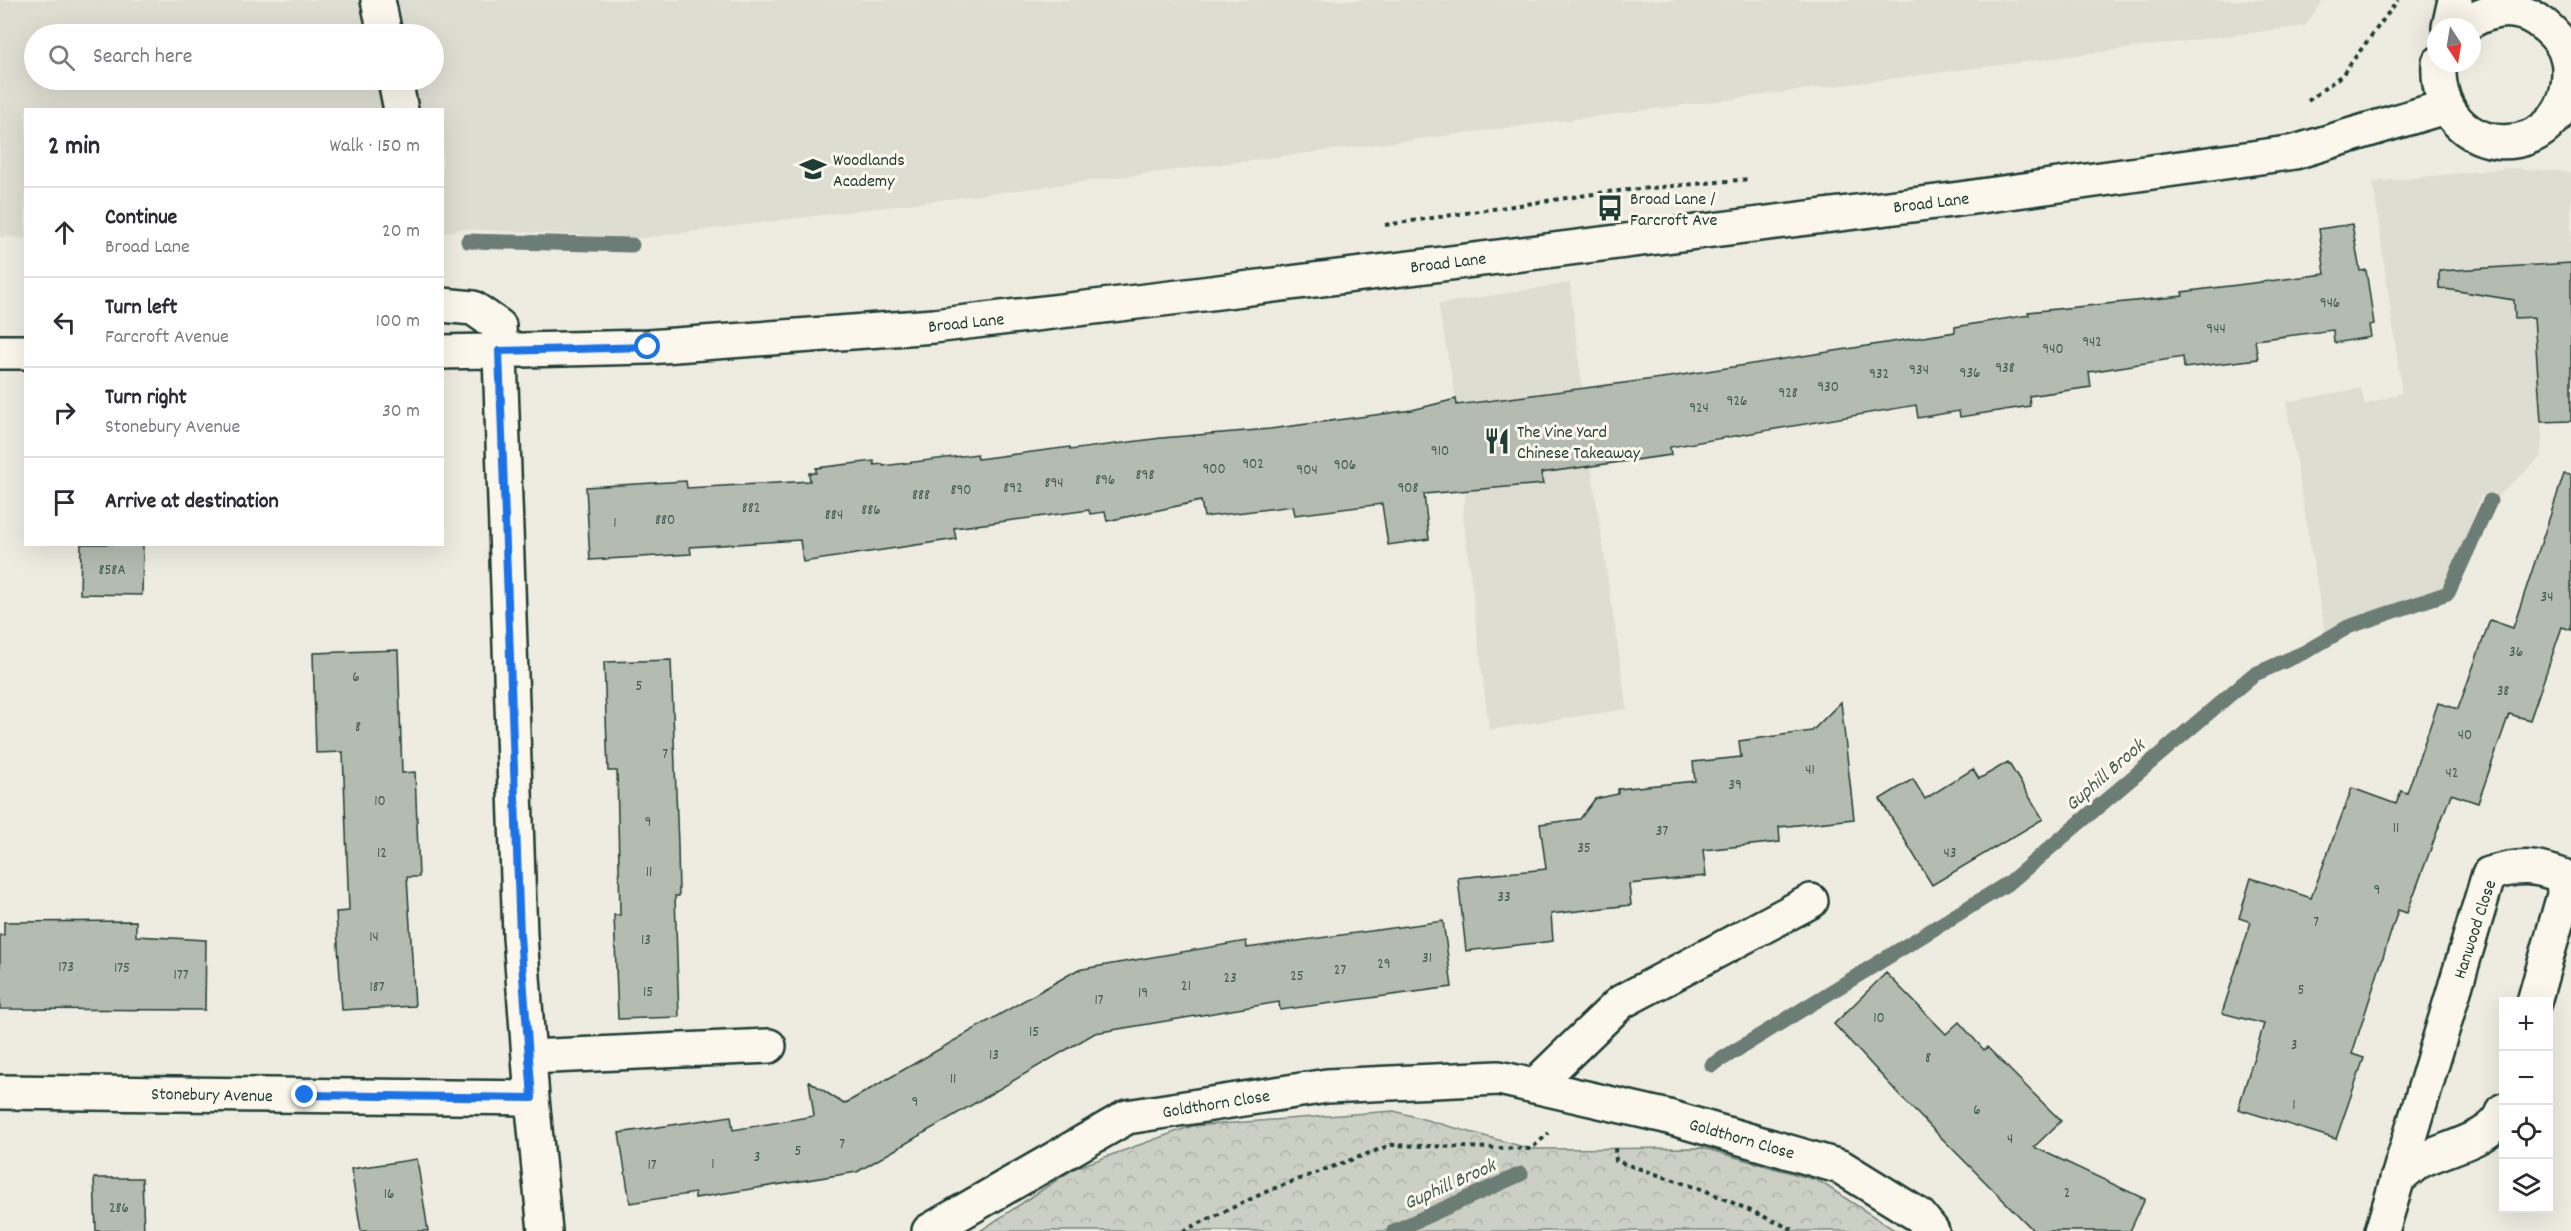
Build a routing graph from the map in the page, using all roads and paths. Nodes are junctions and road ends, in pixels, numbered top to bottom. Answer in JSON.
{"nodes":[{"id":1,"x":378,"y":0,"type":"edge"},
{"id":2,"x":2398,"y":0,"type":"edge"},
{"id":3,"x":2455,"y":0,"type":"edge"},
{"id":4,"x":2547,"y":13,"type":"edge"},
{"id":5,"x":2451,"y":18,"type":"edge"},
{"id":6,"x":2476,"y":18,"type":"edge"},
{"id":7,"x":383,"y":24,"type":"edge"},
{"id":8,"x":2439,"y":72,"type":"edge"},
{"id":9,"x":397,"y":90,"type":"edge"},
{"id":10,"x":2302,"y":104,"type":"dead end"},
{"id":11,"x":2445,"y":107,"type":"junction"},
{"id":12,"x":401,"y":108,"type":"edge"},
{"id":13,"x":2567,"y":110,"type":"edge"},
{"id":14,"x":444,"y":305,"type":"edge"},
{"id":15,"x":499,"y":351,"type":"junction"},
{"id":16,"x":0,"y":352,"type":"edge"},
{"id":17,"x":24,"y":352,"type":"edge"},
{"id":18,"x":444,"y":352,"type":"edge"},
{"id":19,"x":1811,"y":901,"type":"dead end"},
{"id":20,"x":2535,"y":997,"type":"edge"},
{"id":21,"x":769,"y":1046,"type":"dead end"},
{"id":22,"x":528,"y":1057,"type":"junction"},
{"id":23,"x":1534,"y":1086,"type":"junction"},
{"id":24,"x":0,"y":1092,"type":"edge"},
{"id":25,"x":532,"y":1098,"type":"junction"},
{"id":26,"x":1598,"y":1101,"type":"junction"},
{"id":27,"x":2499,"y":1118,"type":"edge"},
{"id":28,"x":2397,"y":1179,"type":"junction"},
{"id":29,"x":545,"y":1231,"type":"edge"},
{"id":30,"x":928,"y":1231,"type":"edge"},
{"id":31,"x":1183,"y":1231,"type":"edge"},
{"id":32,"x":1796,"y":1231,"type":"edge"},
{"id":33,"x":1932,"y":1231,"type":"edge"},
{"id":34,"x":2382,"y":1231,"type":"edge"}],
"edges":[{"from":1,"to":7,"type":"street"},
{"from":2,"to":10,"type":"path"},
{"from":3,"to":5,"type":"street"},
{"from":4,"to":6,"type":"street"},
{"from":4,"to":13,"type":"street"},
{"from":8,"to":11,"type":"street"},
{"from":9,"to":12,"type":"street"},
{"from":11,"to":13,"type":"street"},
{"from":11,"to":15,"type":"street","name":"Broad Lane"},
{"from":14,"to":15,"type":"street"},
{"from":15,"to":18,"type":"street","name":"Broad Lane"},
{"from":15,"to":22,"type":"street"},
{"from":16,"to":17,"type":"street"},
{"from":19,"to":23,"type":"street"},
{"from":20,"to":28,"type":"street","name":"Hanwood Close"},
{"from":21,"to":22,"type":"street"},
{"from":22,"to":25,"type":"street"},
{"from":23,"to":26,"type":"street","name":"Goldthorn Close"},
{"from":23,"to":30,"type":"street","name":"Goldthorn Close"},
{"from":24,"to":25,"type":"street","name":"Stonebury Avenue"},
{"from":25,"to":29,"type":"street"},
{"from":26,"to":31,"type":"path"},
{"from":26,"to":32,"type":"path"},
{"from":26,"to":33,"type":"street","name":"Goldthorn Close"},
{"from":27,"to":28,"type":"street"},
{"from":28,"to":34,"type":"street","name":"Hanwood Close"}]}
